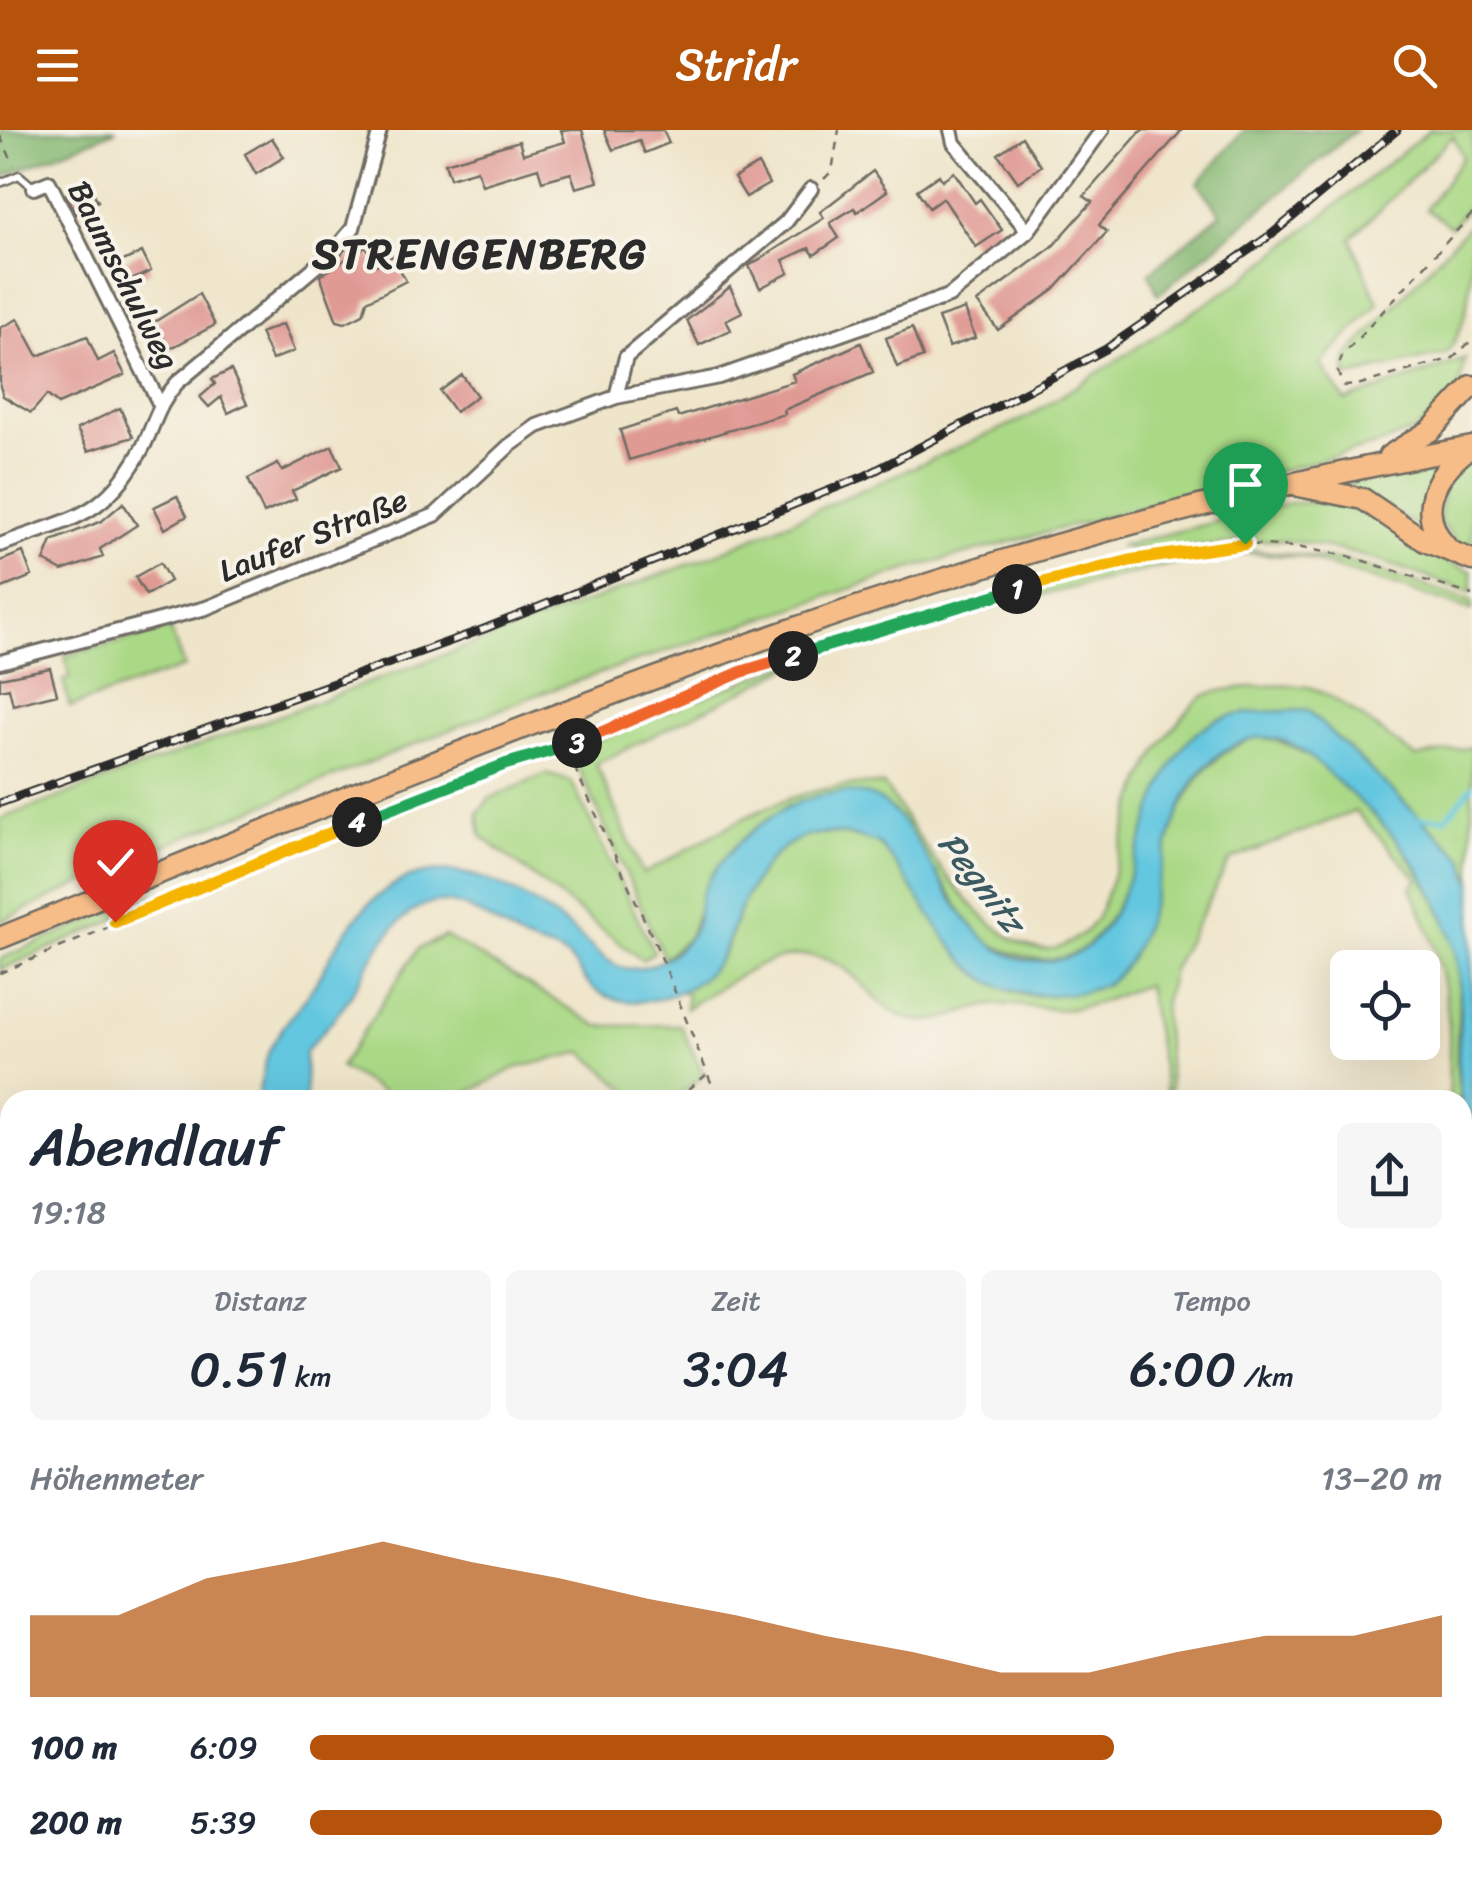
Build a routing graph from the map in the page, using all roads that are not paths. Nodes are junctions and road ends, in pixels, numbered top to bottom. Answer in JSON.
{"nodes":[{"id":1,"x":380,"y":130,"type":"edge"},
{"id":2,"x":951,"y":130,"type":"edge"},
{"id":3,"x":1102,"y":130,"type":"edge"},
{"id":4,"x":0,"y":183,"type":"edge"},
{"id":5,"x":34,"y":188,"type":"joint"},
{"id":6,"x":811,"y":189,"type":"road end"},
{"id":7,"x":1028,"y":231,"type":"junction"},
{"id":8,"x":1472,"y":386,"type":"edge"},
{"id":9,"x":616,"y":397,"type":"junction"},
{"id":10,"x":159,"y":403,"type":"junction"},
{"id":11,"x":1471,"y":447,"type":"edge"},
{"id":12,"x":1374,"y":465,"type":"junction"},
{"id":13,"x":1282,"y":484,"type":"junction"},
{"id":14,"x":0,"y":545,"type":"edge"},
{"id":15,"x":1462,"y":557,"type":"edge"},
{"id":16,"x":0,"y":662,"type":"edge"},
{"id":17,"x":0,"y":938,"type":"edge"}],
"edges":[{"from":1,"to":10,"type":"street"},
{"from":2,"to":7,"type":"street"},
{"from":3,"to":7,"type":"street","name":"Laufer Straße"},
{"from":4,"to":5,"type":"lane"},
{"from":5,"to":10,"type":"street","name":"Baumschulweg"},
{"from":6,"to":9,"type":"street"},
{"from":7,"to":9,"type":"street","name":"Laufer Straße"},
{"from":8,"to":12,"type":"main road"},
{"from":9,"to":16,"type":"street","name":"Laufer Straße"},
{"from":10,"to":14,"type":"street"},
{"from":11,"to":12,"type":"main road"},
{"from":11,"to":15,"type":"main road"},
{"from":12,"to":13,"type":"main road"},
{"from":13,"to":15,"type":"main road"},
{"from":13,"to":17,"type":"main road"}]}
